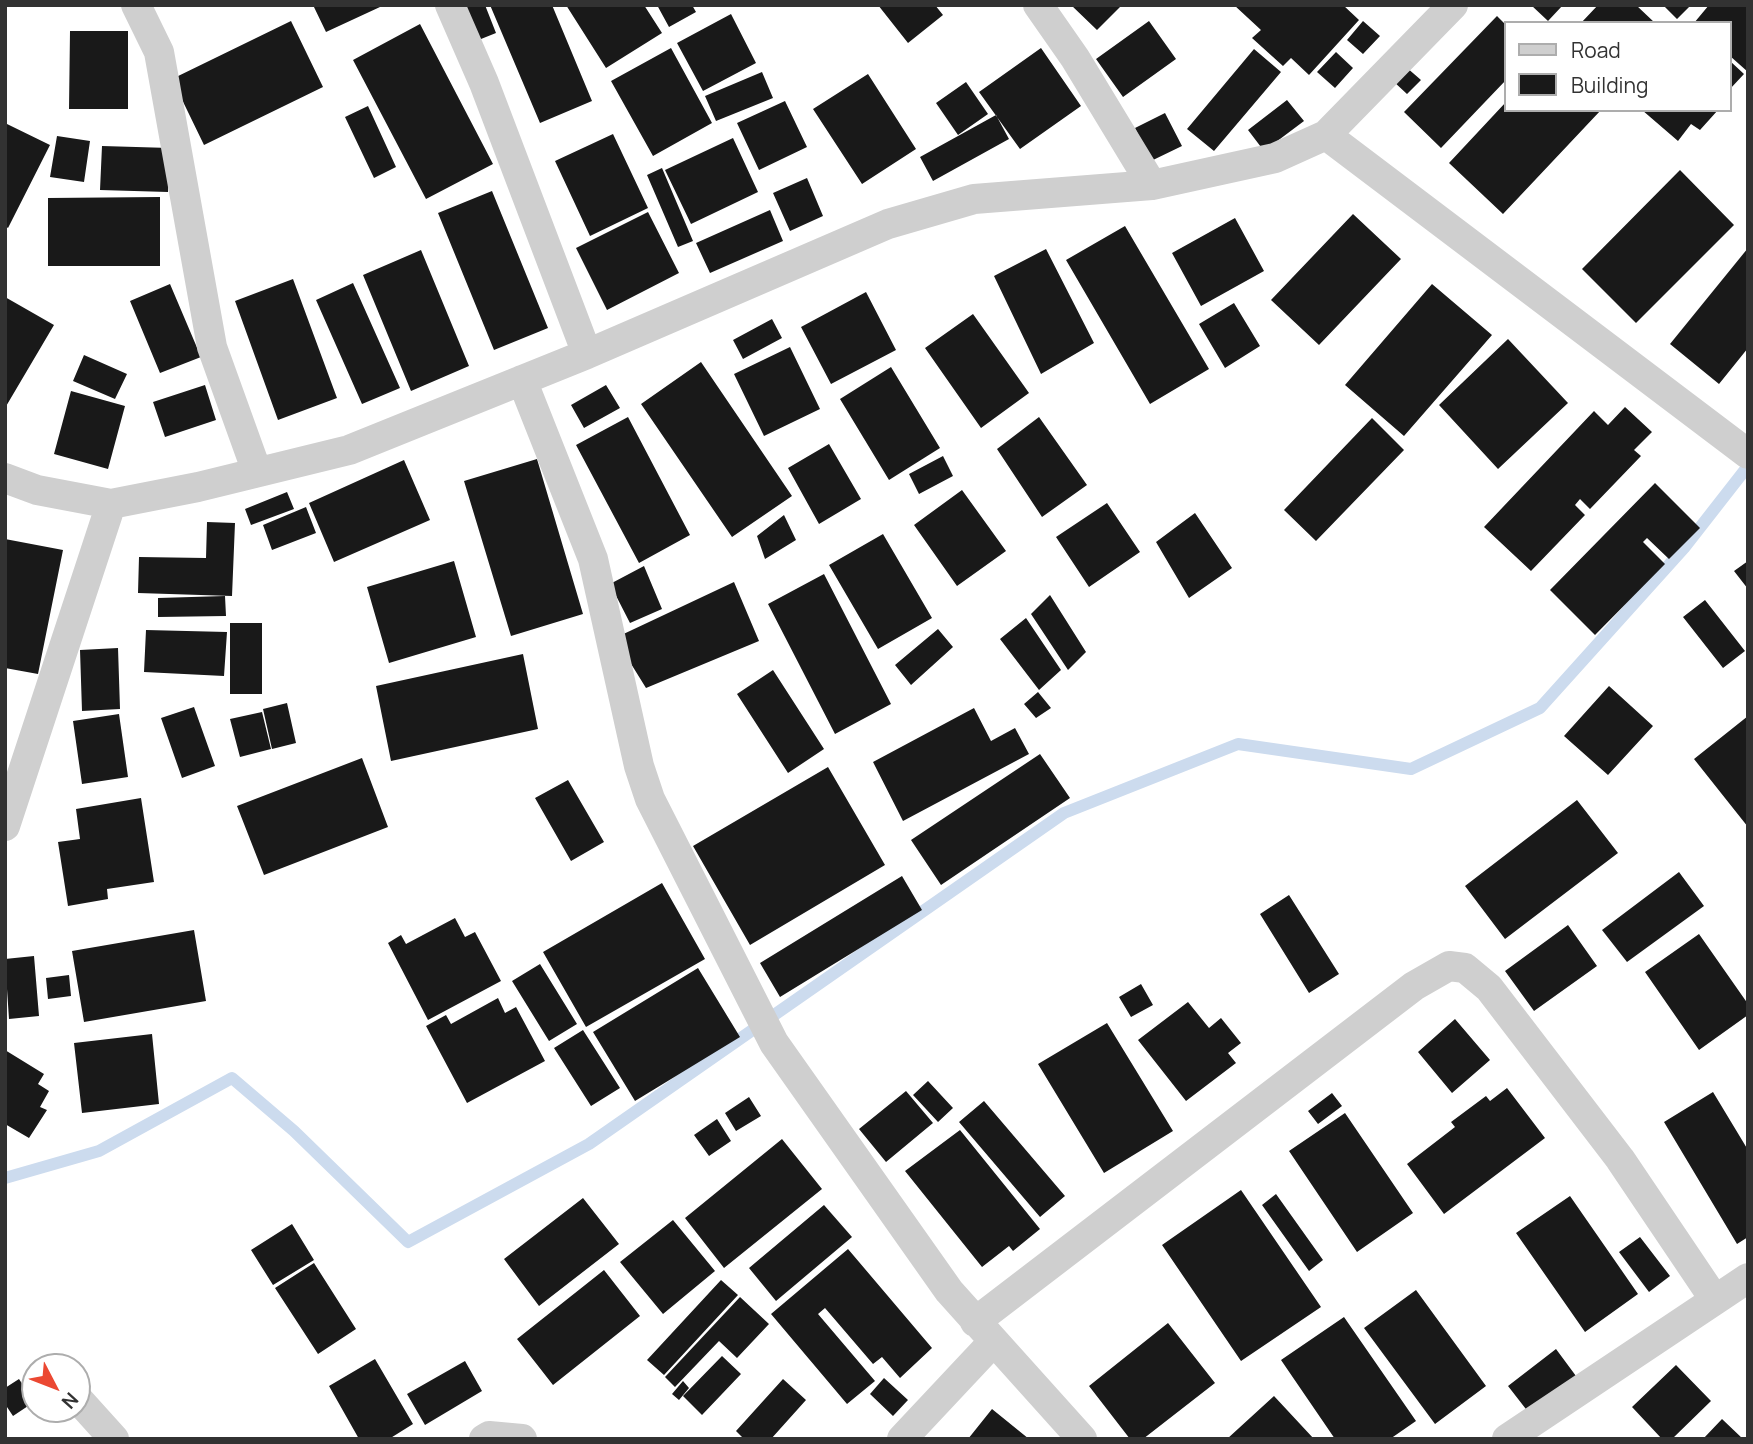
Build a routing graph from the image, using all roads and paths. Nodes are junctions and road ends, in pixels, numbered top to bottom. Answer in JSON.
{"nodes":[{"id":1,"x":136,"y":5,"type":"edge"},
{"id":2,"x":450,"y":5,"type":"edge"},
{"id":3,"x":1038,"y":5,"type":"edge"},
{"id":4,"x":1453,"y":5,"type":"edge"},
{"id":5,"x":1326,"y":135,"type":"junction"},
{"id":6,"x":1152,"y":185,"type":"junction"},
{"id":7,"x":587,"y":354,"type":"junction"},
{"id":8,"x":522,"y":380,"type":"junction"},
{"id":9,"x":1737,"y":447,"type":"edge"},
{"id":10,"x":257,"y":472,"type":"junction"},
{"id":11,"x":5,"y":478,"type":"edge"},
{"id":12,"x":111,"y":504,"type":"junction"},
{"id":13,"x":5,"y":827,"type":"edge"},
{"id":14,"x":1748,"y":1278,"type":"edge"},
{"id":15,"x":1715,"y":1300,"type":"junction"},
{"id":16,"x":984,"y":1332,"type":"junction"},
{"id":17,"x":91,"y":1414,"type":"edge"},
{"id":18,"x":114,"y":1439,"type":"edge"},
{"id":19,"x":484,"y":1439,"type":"edge"},
{"id":20,"x":522,"y":1439,"type":"edge"},
{"id":21,"x":902,"y":1439,"type":"edge"},
{"id":22,"x":1082,"y":1439,"type":"edge"},
{"id":23,"x":1507,"y":1439,"type":"edge"}],
"edges":[{"from":1,"to":10,"type":"street"},
{"from":2,"to":7,"type":"street"},
{"from":3,"to":6,"type":"street"},
{"from":4,"to":5,"type":"street"},
{"from":5,"to":6,"type":"street"},
{"from":5,"to":9,"type":"street"},
{"from":6,"to":7,"type":"street"},
{"from":7,"to":8,"type":"street"},
{"from":8,"to":10,"type":"street"},
{"from":8,"to":16,"type":"street"},
{"from":10,"to":12,"type":"street"},
{"from":11,"to":12,"type":"street"},
{"from":12,"to":13,"type":"street"},
{"from":14,"to":15,"type":"street"},
{"from":15,"to":16,"type":"street"},
{"from":15,"to":23,"type":"street"},
{"from":16,"to":21,"type":"street"},
{"from":16,"to":22,"type":"street"},
{"from":17,"to":18,"type":"street"},
{"from":19,"to":20,"type":"street"}]}
